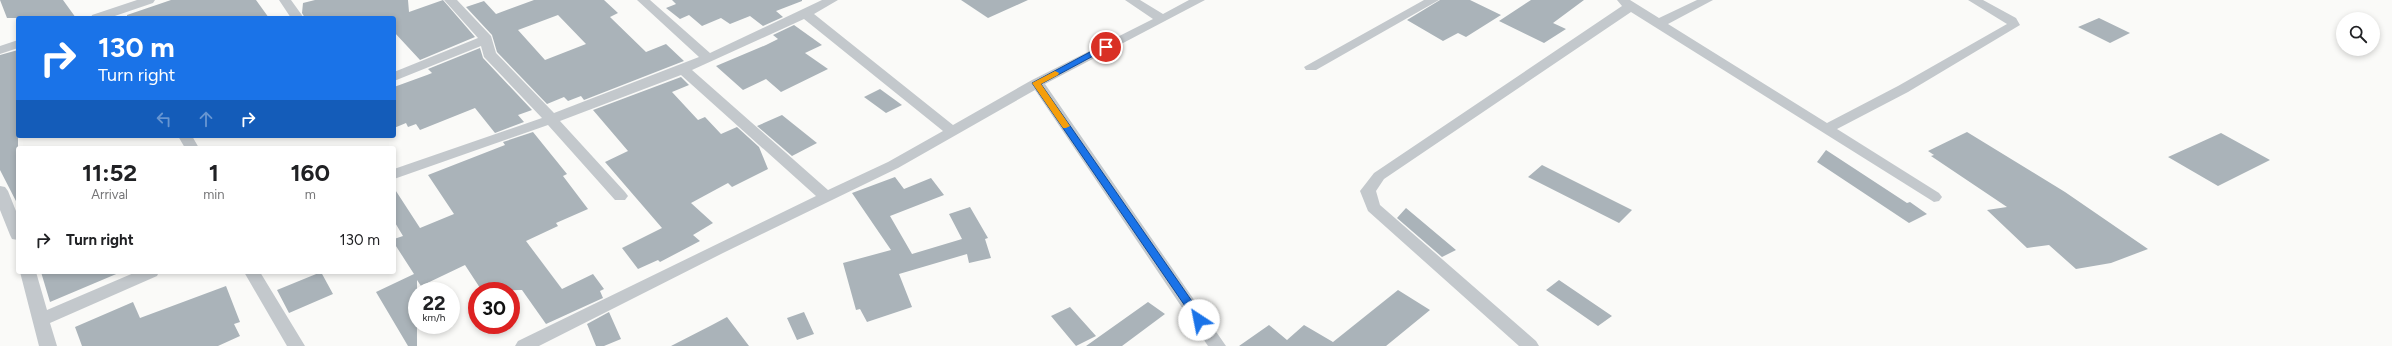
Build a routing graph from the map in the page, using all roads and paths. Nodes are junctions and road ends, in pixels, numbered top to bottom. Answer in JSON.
{"nodes":[{"id":1,"x":285,"y":0,"type":"edge"},
{"id":2,"x":450,"y":0,"type":"edge"},
{"id":3,"x":643,"y":0,"type":"edge"},
{"id":4,"x":832,"y":0,"type":"edge"},
{"id":5,"x":1132,"y":0,"type":"edge"},
{"id":6,"x":1199,"y":0,"type":"edge"},
{"id":7,"x":1433,"y":0,"type":"edge"},
{"id":8,"x":1707,"y":0,"type":"edge"},
{"id":9,"x":1974,"y":0,"type":"edge"},
{"id":10,"x":143,"y":1,"type":"edge"},
{"id":11,"x":1627,"y":3,"type":"edge"},
{"id":12,"x":806,"y":14,"type":"junction"},
{"id":13,"x":115,"y":15,"type":"edge"},
{"id":14,"x":297,"y":16,"type":"edge"},
{"id":15,"x":1161,"y":18,"type":"junction"},
{"id":16,"x":1660,"y":24,"type":"junction"},
{"id":17,"x":486,"y":39,"type":"junction"},
{"id":18,"x":16,"y":45,"type":"edge"},
{"id":19,"x":0,"y":50,"type":"edge"},
{"id":20,"x":708,"y":57,"type":"junction"},
{"id":21,"x":1311,"y":67,"type":"dead end"},
{"id":22,"x":683,"y":69,"type":"junction"},
{"id":23,"x":396,"y":76,"type":"edge"},
{"id":24,"x":1037,"y":83,"type":"junction"},
{"id":25,"x":550,"y":119,"type":"junction"},
{"id":26,"x":1827,"y":129,"type":"junction"},
{"id":27,"x":952,"y":131,"type":"junction"},
{"id":28,"x":396,"y":173,"type":"edge"},
{"id":29,"x":0,"y":191,"type":"edge"},
{"id":30,"x":620,"y":196,"type":"dead end"},
{"id":31,"x":827,"y":197,"type":"junction"},
{"id":32,"x":1934,"y":197,"type":"dead end"},
{"id":33,"x":16,"y":226,"type":"edge"},
{"id":34,"x":28,"y":274,"type":"edge"},
{"id":35,"x":146,"y":274,"type":"edge"},
{"id":36,"x":253,"y":274,"type":"edge"},
{"id":37,"x":40,"y":320,"type":"junction"},
{"id":38,"x":48,"y":346,"type":"edge"},
{"id":39,"x":296,"y":346,"type":"edge"},
{"id":40,"x":524,"y":346,"type":"edge"},
{"id":41,"x":1217,"y":346,"type":"edge"},
{"id":42,"x":1530,"y":346,"type":"edge"}],
"edges":[{"from":1,"to":14,"type":"street"},
{"from":2,"to":17,"type":"street"},
{"from":3,"to":20,"type":"street"},
{"from":4,"to":12,"type":"street"},
{"from":5,"to":15,"type":"street"},
{"from":6,"to":15,"type":"street"},
{"from":7,"to":21,"type":"street"},
{"from":8,"to":16,"type":"street"},
{"from":9,"to":26,"type":"street"},
{"from":10,"to":13,"type":"street"},
{"from":11,"to":16,"type":"street"},
{"from":11,"to":42,"type":"street"},
{"from":12,"to":20,"type":"street"},
{"from":12,"to":27,"type":"street"},
{"from":15,"to":24,"type":"street"},
{"from":16,"to":26,"type":"street"},
{"from":17,"to":23,"type":"street"},
{"from":17,"to":25,"type":"street"},
{"from":18,"to":19,"type":"street"},
{"from":20,"to":22,"type":"street"},
{"from":22,"to":25,"type":"street"},
{"from":22,"to":31,"type":"street"},
{"from":24,"to":27,"type":"street"},
{"from":24,"to":41,"type":"street"},
{"from":25,"to":28,"type":"street"},
{"from":25,"to":30,"type":"street"},
{"from":26,"to":32,"type":"street"},
{"from":27,"to":31,"type":"street"},
{"from":29,"to":33,"type":"street"},
{"from":31,"to":40,"type":"street"},
{"from":34,"to":37,"type":"street"},
{"from":35,"to":37,"type":"street"},
{"from":36,"to":39,"type":"street"},
{"from":37,"to":38,"type":"street"}]}
